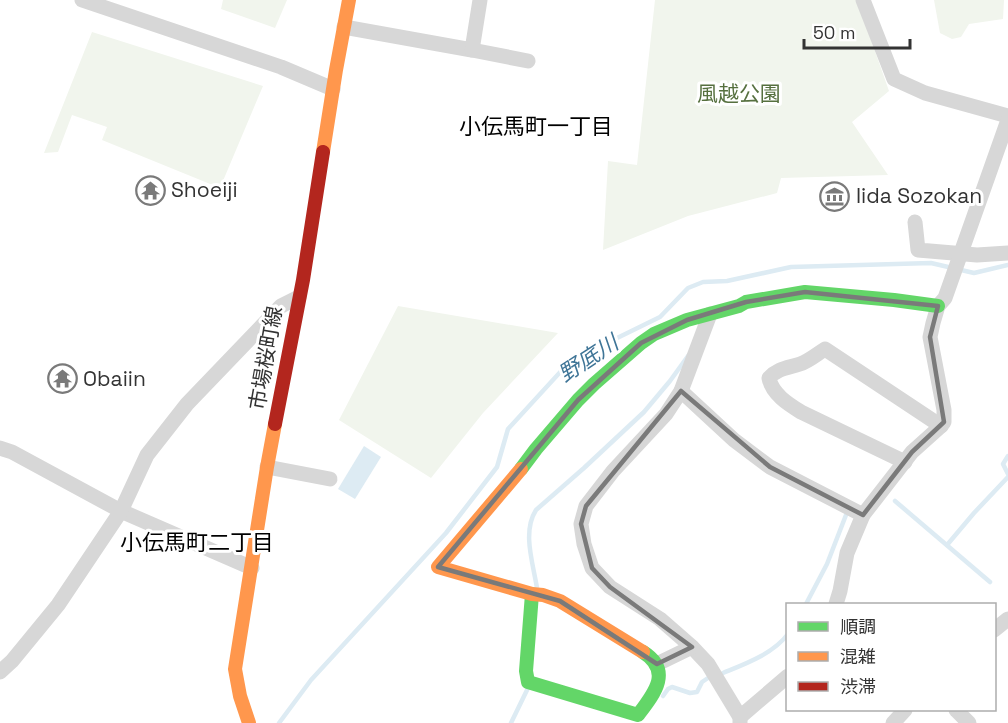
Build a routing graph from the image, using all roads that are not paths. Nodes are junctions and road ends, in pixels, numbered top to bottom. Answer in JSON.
{"nodes":[{"id":1,"x":82,"y":0,"type":"edge"},
{"id":2,"x":349,"y":0,"type":"edge"},
{"id":3,"x":480,"y":0,"type":"edge"},
{"id":4,"x":864,"y":0,"type":"edge"},
{"id":5,"x":344,"y":27,"type":"junction"},
{"id":6,"x":472,"y":50,"type":"junction"},
{"id":7,"x":528,"y":61,"type":"dead end"},
{"id":8,"x":333,"y":89,"type":"junction"},
{"id":9,"x":1008,"y":118,"type":"edge"},
{"id":10,"x":915,"y":222,"type":"dead end"},
{"id":11,"x":1008,"y":253,"type":"edge"},
{"id":12,"x":959,"y":256,"type":"junction"},
{"id":13,"x":299,"y":297,"type":"junction"},
{"id":14,"x":938,"y":306,"type":"junction"},
{"id":15,"x":710,"y":314,"type":"junction"},
{"id":16,"x":681,"y":392,"type":"junction"},
{"id":17,"x":941,"y":426,"type":"junction"},
{"id":18,"x":0,"y":448,"type":"edge"},
{"id":19,"x":905,"y":462,"type":"junction"},
{"id":20,"x":267,"y":467,"type":"junction"},
{"id":21,"x":330,"y":479,"type":"dead end"},
{"id":22,"x":121,"y":511,"type":"junction"},
{"id":23,"x":863,"y":515,"type":"junction"},
{"id":24,"x":252,"y":568,"type":"junction"},
{"id":25,"x":532,"y":594,"type":"junction"},
{"id":26,"x":836,"y":603,"type":"edge"},
{"id":27,"x":1008,"y":619,"type":"edge"},
{"id":28,"x":996,"y":628,"type":"edge"},
{"id":29,"x":692,"y":647,"type":"junction"},
{"id":30,"x":657,"y":664,"type":"junction"},
{"id":31,"x":0,"y":672,"type":"edge"},
{"id":32,"x":786,"y":678,"type":"edge"},
{"id":33,"x":904,"y":711,"type":"edge"},
{"id":34,"x":957,"y":711,"type":"edge"},
{"id":35,"x":740,"y":720,"type":"edge"},
{"id":36,"x":249,"y":723,"type":"edge"},
{"id":37,"x":893,"y":723,"type":"edge"},
{"id":38,"x":969,"y":723,"type":"edge"}],
"edges":[{"from":1,"to":8,"type":"street"},
{"from":2,"to":5,"type":"street","name":"市場桜町線"},
{"from":3,"to":6,"type":"street"},
{"from":4,"to":9,"type":"street"},
{"from":5,"to":6,"type":"street"},
{"from":5,"to":8,"type":"street","name":"市場桜町線"},
{"from":6,"to":7,"type":"street"},
{"from":8,"to":13,"type":"street","name":"市場桜町線"},
{"from":9,"to":12,"type":"street"},
{"from":10,"to":12,"type":"street"},
{"from":11,"to":12,"type":"street"},
{"from":12,"to":14,"type":"street"},
{"from":13,"to":20,"type":"street","name":"市場桜町線"},
{"from":13,"to":22,"type":"street"},
{"from":14,"to":15,"type":"street"},
{"from":14,"to":17,"type":"street"},
{"from":15,"to":16,"type":"street"},
{"from":15,"to":25,"type":"street"},
{"from":16,"to":23,"type":"street"},
{"from":16,"to":29,"type":"street"},
{"from":17,"to":19,"type":"street"},
{"from":17,"to":19,"type":"street"},
{"from":18,"to":22,"type":"street"},
{"from":19,"to":23,"type":"street"},
{"from":20,"to":21,"type":"street"},
{"from":20,"to":24,"type":"street","name":"市場桜町線"},
{"from":22,"to":24,"type":"street"},
{"from":22,"to":31,"type":"street"},
{"from":23,"to":26,"type":"street"},
{"from":24,"to":36,"type":"street","name":"市場桜町線"},
{"from":25,"to":30,"type":"street"},
{"from":25,"to":30,"type":"street"},
{"from":27,"to":28,"type":"street"},
{"from":29,"to":30,"type":"street"},
{"from":29,"to":35,"type":"street"},
{"from":32,"to":35,"type":"street"},
{"from":33,"to":37,"type":"street"},
{"from":34,"to":38,"type":"street"}]}
